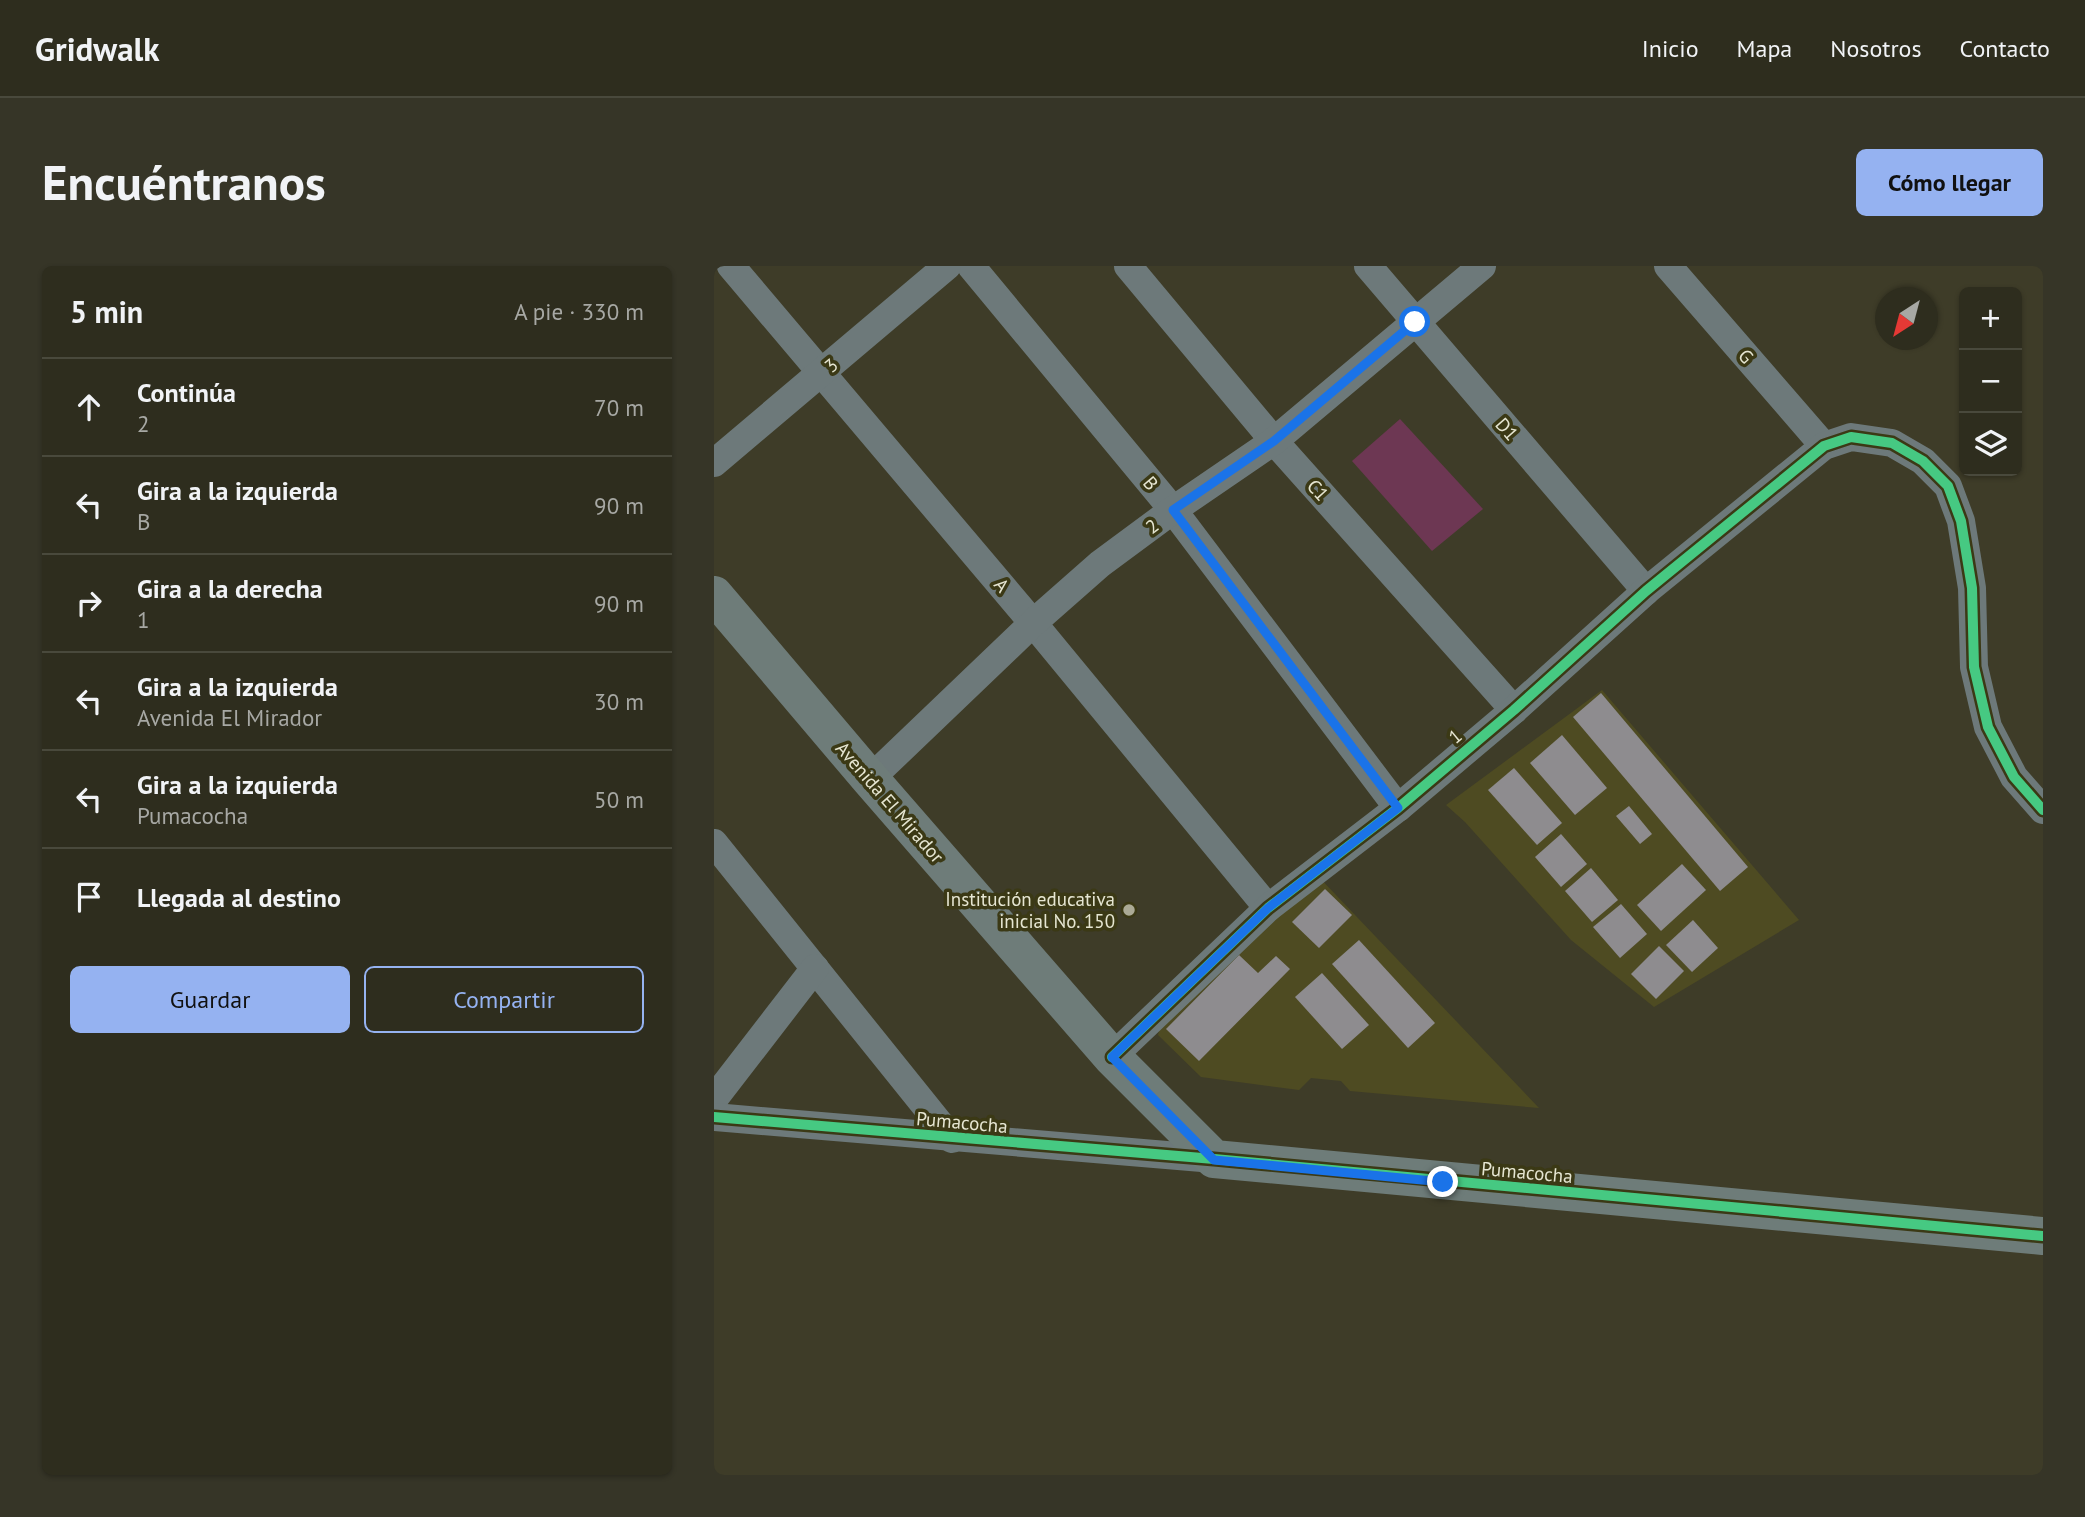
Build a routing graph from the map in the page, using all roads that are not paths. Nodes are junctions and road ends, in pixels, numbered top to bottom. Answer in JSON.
{"nodes":[{"id":1,"x":731,"y":266,"type":"edge"},
{"id":2,"x":947,"y":266,"type":"edge"},
{"id":3,"x":971,"y":266,"type":"edge"},
{"id":4,"x":1128,"y":266,"type":"edge"},
{"id":5,"x":1368,"y":266,"type":"edge"},
{"id":6,"x":1482,"y":266,"type":"edge"},
{"id":7,"x":1668,"y":266,"type":"edge"},
{"id":8,"x":1415,"y":322,"type":"junction"},
{"id":9,"x":822,"y":372,"type":"junction"},
{"id":10,"x":1274,"y":441,"type":"junction"},
{"id":11,"x":1824,"y":446,"type":"junction"},
{"id":12,"x":714,"y":463,"type":"edge"},
{"id":13,"x":1173,"y":510,"type":"junction"},
{"id":14,"x":1646,"y":591,"type":"junction"},
{"id":15,"x":714,"y":595,"type":"edge"},
{"id":16,"x":1033,"y":622,"type":"junction"},
{"id":17,"x":1514,"y":710,"type":"junction"},
{"id":18,"x":870,"y":779,"type":"junction"},
{"id":19,"x":1398,"y":808,"type":"junction"},
{"id":20,"x":2043,"y":810,"type":"edge"},
{"id":21,"x":716,"y":849,"type":"edge"},
{"id":22,"x":1268,"y":908,"type":"junction"},
{"id":23,"x":815,"y":968,"type":"junction"},
{"id":24,"x":1112,"y":1057,"type":"junction"},
{"id":25,"x":714,"y":1099,"type":"edge"},
{"id":26,"x":714,"y":1117,"type":"edge"},
{"id":27,"x":952,"y":1139,"type":"junction"},
{"id":28,"x":1214,"y":1160,"type":"junction"},
{"id":29,"x":2043,"y":1236,"type":"edge"}],
"edges":[{"from":1,"to":9,"type":"street","name":"A"},
{"from":2,"to":9,"type":"street","name":"3"},
{"from":3,"to":13,"type":"street","name":"B"},
{"from":4,"to":10,"type":"street","name":"C1"},
{"from":5,"to":8,"type":"street","name":"D1"},
{"from":6,"to":8,"type":"street","name":"2"},
{"from":7,"to":11,"type":"street","name":"G"},
{"from":8,"to":10,"type":"street","name":"2"},
{"from":8,"to":14,"type":"street","name":"D1"},
{"from":9,"to":12,"type":"street","name":"3"},
{"from":9,"to":16,"type":"street","name":"A"},
{"from":10,"to":13,"type":"street","name":"2"},
{"from":10,"to":17,"type":"street","name":"C1"},
{"from":11,"to":14,"type":"street","name":"1"},
{"from":11,"to":20,"type":"street"},
{"from":13,"to":16,"type":"street","name":"2"},
{"from":13,"to":19,"type":"street","name":"B"},
{"from":14,"to":17,"type":"street","name":"1"},
{"from":15,"to":18,"type":"street","name":"Avenida El Mirador"},
{"from":16,"to":18,"type":"street","name":"2"},
{"from":16,"to":22,"type":"street","name":"A"},
{"from":17,"to":19,"type":"street","name":"1"},
{"from":18,"to":24,"type":"street","name":"Avenida El Mirador"},
{"from":19,"to":22,"type":"street","name":"1"},
{"from":21,"to":23,"type":"street"},
{"from":22,"to":24,"type":"street","name":"1"},
{"from":23,"to":25,"type":"street"},
{"from":23,"to":27,"type":"street"},
{"from":24,"to":28,"type":"street","name":"Avenida El Mirador"},
{"from":26,"to":27,"type":"street","name":"Pumacocha"},
{"from":27,"to":28,"type":"street","name":"Pumacocha"},
{"from":28,"to":29,"type":"street","name":"Pumacocha"}]}
